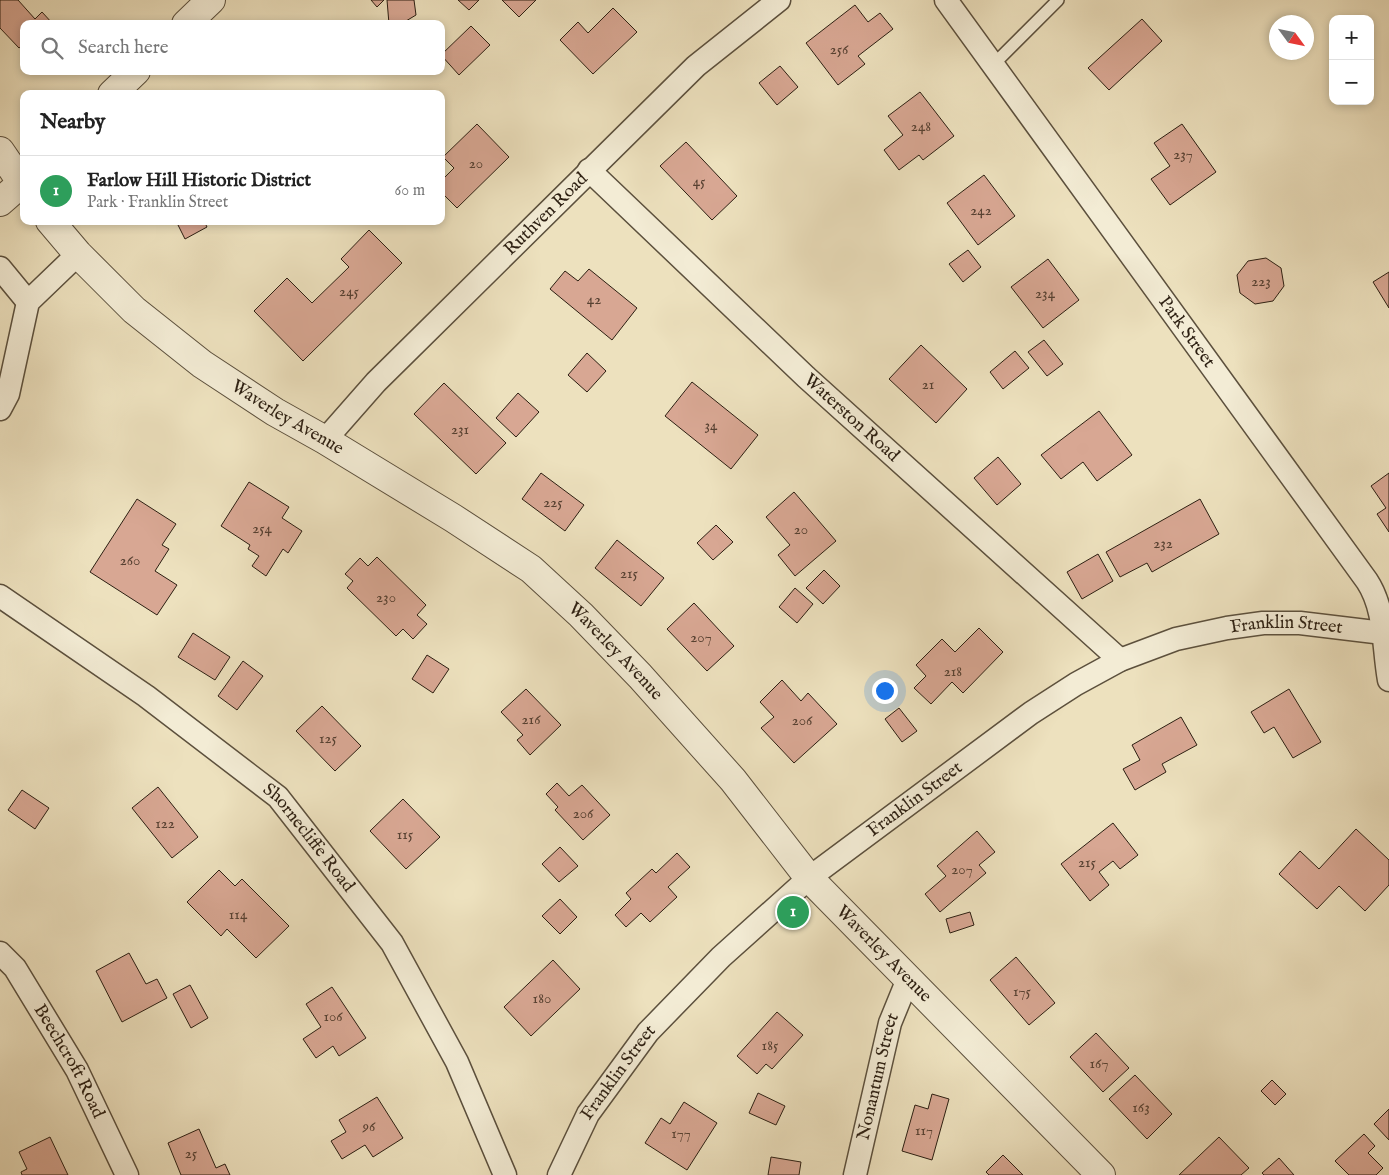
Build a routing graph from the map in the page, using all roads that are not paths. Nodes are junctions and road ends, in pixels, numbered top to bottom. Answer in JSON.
{"nodes":[{"id":1,"x":211,"y":0,"type":"edge"},
{"id":2,"x":779,"y":0,"type":"edge"},
{"id":3,"x":946,"y":0,"type":"edge"},
{"id":4,"x":1058,"y":0,"type":"edge"},
{"id":5,"x":190,"y":20,"type":"edge"},
{"id":6,"x":993,"y":65,"type":"junction"},
{"id":7,"x":132,"y":75,"type":"edge"},
{"id":8,"x":116,"y":90,"type":"edge"},
{"id":9,"x":0,"y":151,"type":"edge"},
{"id":10,"x":589,"y":170,"type":"junction"},
{"id":11,"x":20,"y":180,"type":"edge"},
{"id":12,"x":20,"y":186,"type":"edge"},
{"id":13,"x":0,"y":202,"type":"edge"},
{"id":14,"x":53,"y":225,"type":"edge"},
{"id":15,"x":78,"y":254,"type":"junction"},
{"id":16,"x":0,"y":268,"type":"edge"},
{"id":17,"x":28,"y":302,"type":"junction"},
{"id":18,"x":0,"y":409,"type":"edge"},
{"id":19,"x":325,"y":440,"type":"junction"},
{"id":20,"x":0,"y":596,"type":"edge"},
{"id":21,"x":1386,"y":632,"type":"edge"},
{"id":22,"x":1120,"y":660,"type":"junction"},
{"id":23,"x":1389,"y":680,"type":"edge"},
{"id":24,"x":809,"y":878,"type":"junction"},
{"id":25,"x":0,"y":953,"type":"edge"},
{"id":26,"x":908,"y":979,"type":"junction"},
{"id":27,"x":127,"y":1175,"type":"edge"},
{"id":28,"x":505,"y":1175,"type":"edge"},
{"id":29,"x":558,"y":1175,"type":"edge"},
{"id":30,"x":855,"y":1175,"type":"edge"},
{"id":31,"x":1101,"y":1175,"type":"edge"}],
"edges":[{"from":1,"to":5,"type":"street"},
{"from":2,"to":10,"type":"street","name":"Ruthven Road"},
{"from":3,"to":6,"type":"street","name":"Park Street"},
{"from":4,"to":6,"type":"lane"},
{"from":6,"to":21,"type":"street","name":"Park Street"},
{"from":7,"to":8,"type":"street"},
{"from":9,"to":11,"type":"street"},
{"from":10,"to":19,"type":"street","name":"Ruthven Road"},
{"from":10,"to":22,"type":"street","name":"Waterston Road"},
{"from":12,"to":13,"type":"street"},
{"from":14,"to":15,"type":"street","name":"Waverley Avenue"},
{"from":15,"to":17,"type":"street"},
{"from":15,"to":19,"type":"street","name":"Waverley Avenue"},
{"from":16,"to":17,"type":"street"},
{"from":17,"to":18,"type":"street"},
{"from":19,"to":24,"type":"street","name":"Waverley Avenue"},
{"from":20,"to":28,"type":"street","name":"Shornecliffe Road"},
{"from":21,"to":22,"type":"street","name":"Franklin Street"},
{"from":21,"to":23,"type":"street","name":"Park Street"},
{"from":22,"to":24,"type":"street","name":"Franklin Street"},
{"from":24,"to":26,"type":"street","name":"Waverley Avenue"},
{"from":24,"to":29,"type":"street","name":"Franklin Street"},
{"from":25,"to":27,"type":"street","name":"Beechcroft Road"},
{"from":26,"to":30,"type":"street","name":"Nonantum Street"},
{"from":26,"to":31,"type":"street","name":"Waverley Avenue"}]}
